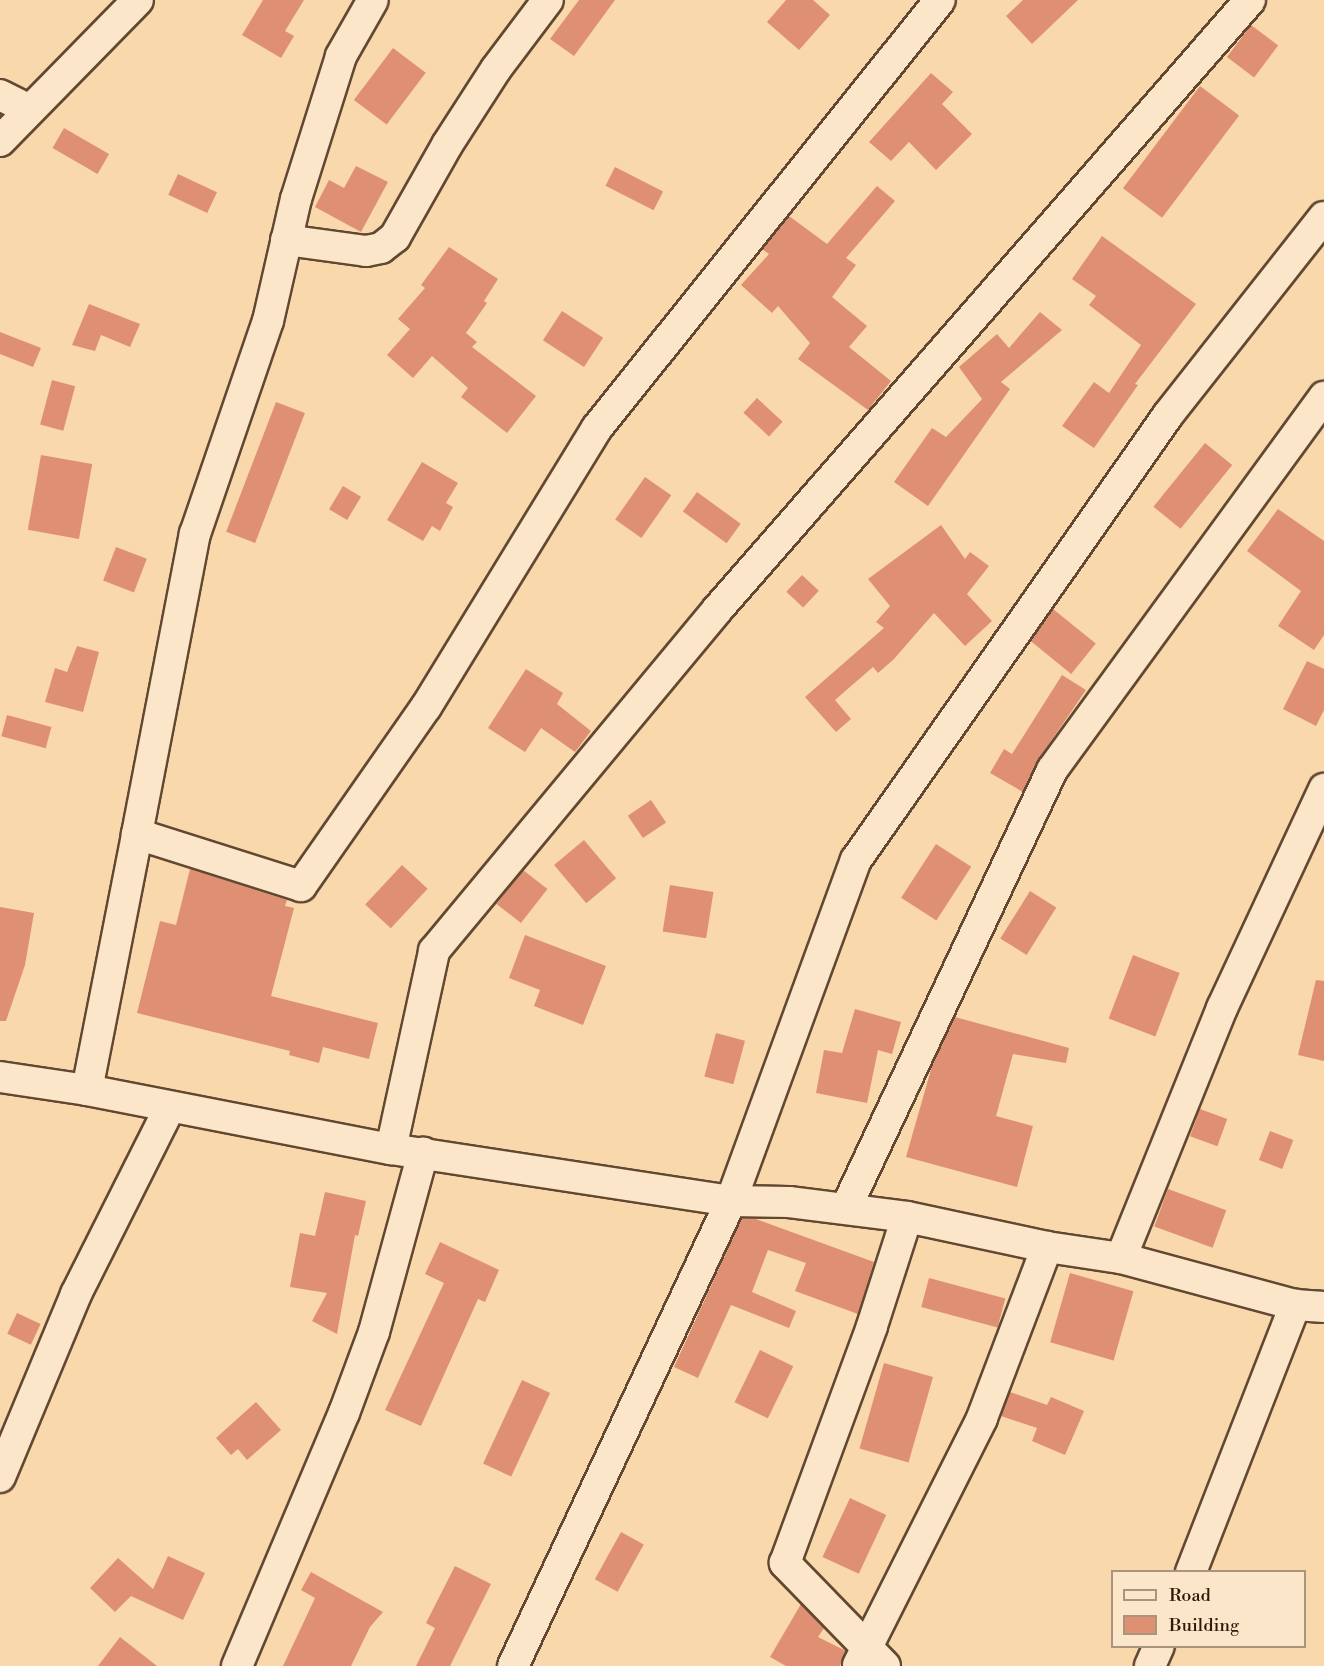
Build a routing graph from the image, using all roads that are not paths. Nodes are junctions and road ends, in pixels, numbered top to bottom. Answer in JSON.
{"nodes":[{"id":1,"x":138,"y":0,"type":"edge"},
{"id":2,"x":373,"y":0,"type":"edge"},
{"id":3,"x":548,"y":0,"type":"edge"},
{"id":4,"x":940,"y":0,"type":"edge"},
{"id":5,"x":1250,"y":0,"type":"edge"},
{"id":6,"x":0,"y":95,"type":"edge"},
{"id":7,"x":29,"y":110,"type":"junction"},
{"id":8,"x":0,"y":141,"type":"edge"},
{"id":9,"x":1324,"y":217,"type":"edge"},
{"id":10,"x":286,"y":240,"type":"junction"},
{"id":11,"x":1324,"y":397,"type":"edge"},
{"id":12,"x":1324,"y":789,"type":"edge"},
{"id":13,"x":137,"y":834,"type":"junction"},
{"id":14,"x":0,"y":1077,"type":"edge"},
{"id":15,"x":87,"y":1090,"type":"junction"},
{"id":16,"x":170,"y":1107,"type":"junction"},
{"id":17,"x":391,"y":1149,"type":"junction"},
{"id":18,"x":423,"y":1153,"type":"junction"},
{"id":19,"x":731,"y":1201,"type":"junction"},
{"id":20,"x":846,"y":1208,"type":"junction"},
{"id":21,"x":907,"y":1217,"type":"junction"},
{"id":22,"x":1047,"y":1247,"type":"junction"},
{"id":23,"x":1121,"y":1258,"type":"junction"},
{"id":24,"x":1294,"y":1305,"type":"junction"},
{"id":25,"x":1324,"y":1307,"type":"edge"},
{"id":26,"x":0,"y":1477,"type":"edge"},
{"id":27,"x":1192,"y":1570,"type":"edge"},
{"id":28,"x":1159,"y":1648,"type":"edge"},
{"id":29,"x":870,"y":1661,"type":"edge"},
{"id":30,"x":237,"y":1666,"type":"edge"},
{"id":31,"x":513,"y":1666,"type":"edge"},
{"id":32,"x":1150,"y":1666,"type":"edge"}],
"edges":[{"from":1,"to":7,"type":"street"},
{"from":2,"to":10,"type":"street"},
{"from":3,"to":10,"type":"street"},
{"from":4,"to":13,"type":"street"},
{"from":5,"to":17,"type":"street"},
{"from":6,"to":7,"type":"street"},
{"from":7,"to":8,"type":"street"},
{"from":9,"to":19,"type":"street"},
{"from":10,"to":13,"type":"street"},
{"from":11,"to":20,"type":"street"},
{"from":12,"to":23,"type":"street"},
{"from":13,"to":15,"type":"street"},
{"from":14,"to":15,"type":"street"},
{"from":15,"to":16,"type":"street"},
{"from":16,"to":17,"type":"street"},
{"from":16,"to":26,"type":"street"},
{"from":17,"to":18,"type":"street"},
{"from":18,"to":19,"type":"street"},
{"from":18,"to":30,"type":"street"},
{"from":19,"to":20,"type":"street"},
{"from":19,"to":31,"type":"street"},
{"from":20,"to":21,"type":"street"},
{"from":21,"to":22,"type":"street"},
{"from":21,"to":29,"type":"street"},
{"from":22,"to":23,"type":"street"},
{"from":22,"to":29,"type":"street"},
{"from":23,"to":24,"type":"street"},
{"from":24,"to":25,"type":"street"},
{"from":24,"to":27,"type":"street"},
{"from":28,"to":32,"type":"street"}]}
